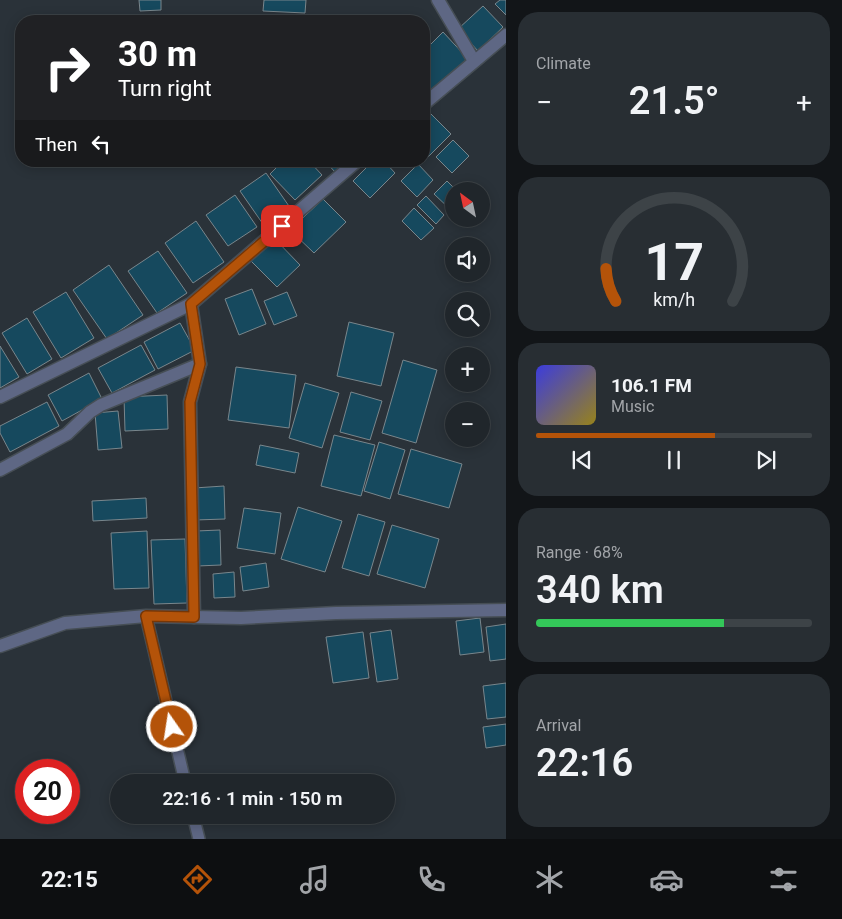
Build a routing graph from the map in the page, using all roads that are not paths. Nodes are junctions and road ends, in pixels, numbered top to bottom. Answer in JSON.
{"nodes":[{"id":1,"x":438,"y":0,"type":"edge"},
{"id":2,"x":506,"y":34,"type":"edge"},
{"id":3,"x":474,"y":61,"type":"junction"},
{"id":4,"x":430,"y":99,"type":"edge"},
{"id":5,"x":350,"y":167,"type":"edge"},
{"id":6,"x":191,"y":304,"type":"junction"},
{"id":7,"x":200,"y":364,"type":"junction"},
{"id":8,"x":0,"y":397,"type":"edge"},
{"id":9,"x":0,"y":470,"type":"edge"},
{"id":10,"x":506,"y":610,"type":"edge"},
{"id":11,"x":146,"y":616,"type":"junction"},
{"id":12,"x":194,"y":617,"type":"junction"},
{"id":13,"x":0,"y":646,"type":"edge"},
{"id":14,"x":184,"y":774,"type":"edge"},
{"id":15,"x":195,"y":824,"type":"edge"},
{"id":16,"x":199,"y":839,"type":"edge"}],
"edges":[{"from":1,"to":3,"type":"street"},
{"from":2,"to":3,"type":"street"},
{"from":3,"to":4,"type":"street"},
{"from":5,"to":6,"type":"street"},
{"from":6,"to":7,"type":"street"},
{"from":6,"to":8,"type":"street"},
{"from":7,"to":9,"type":"street"},
{"from":7,"to":12,"type":"street"},
{"from":10,"to":12,"type":"street"},
{"from":11,"to":12,"type":"street"},
{"from":11,"to":13,"type":"street"},
{"from":11,"to":14,"type":"lane"},
{"from":15,"to":16,"type":"lane"}]}
